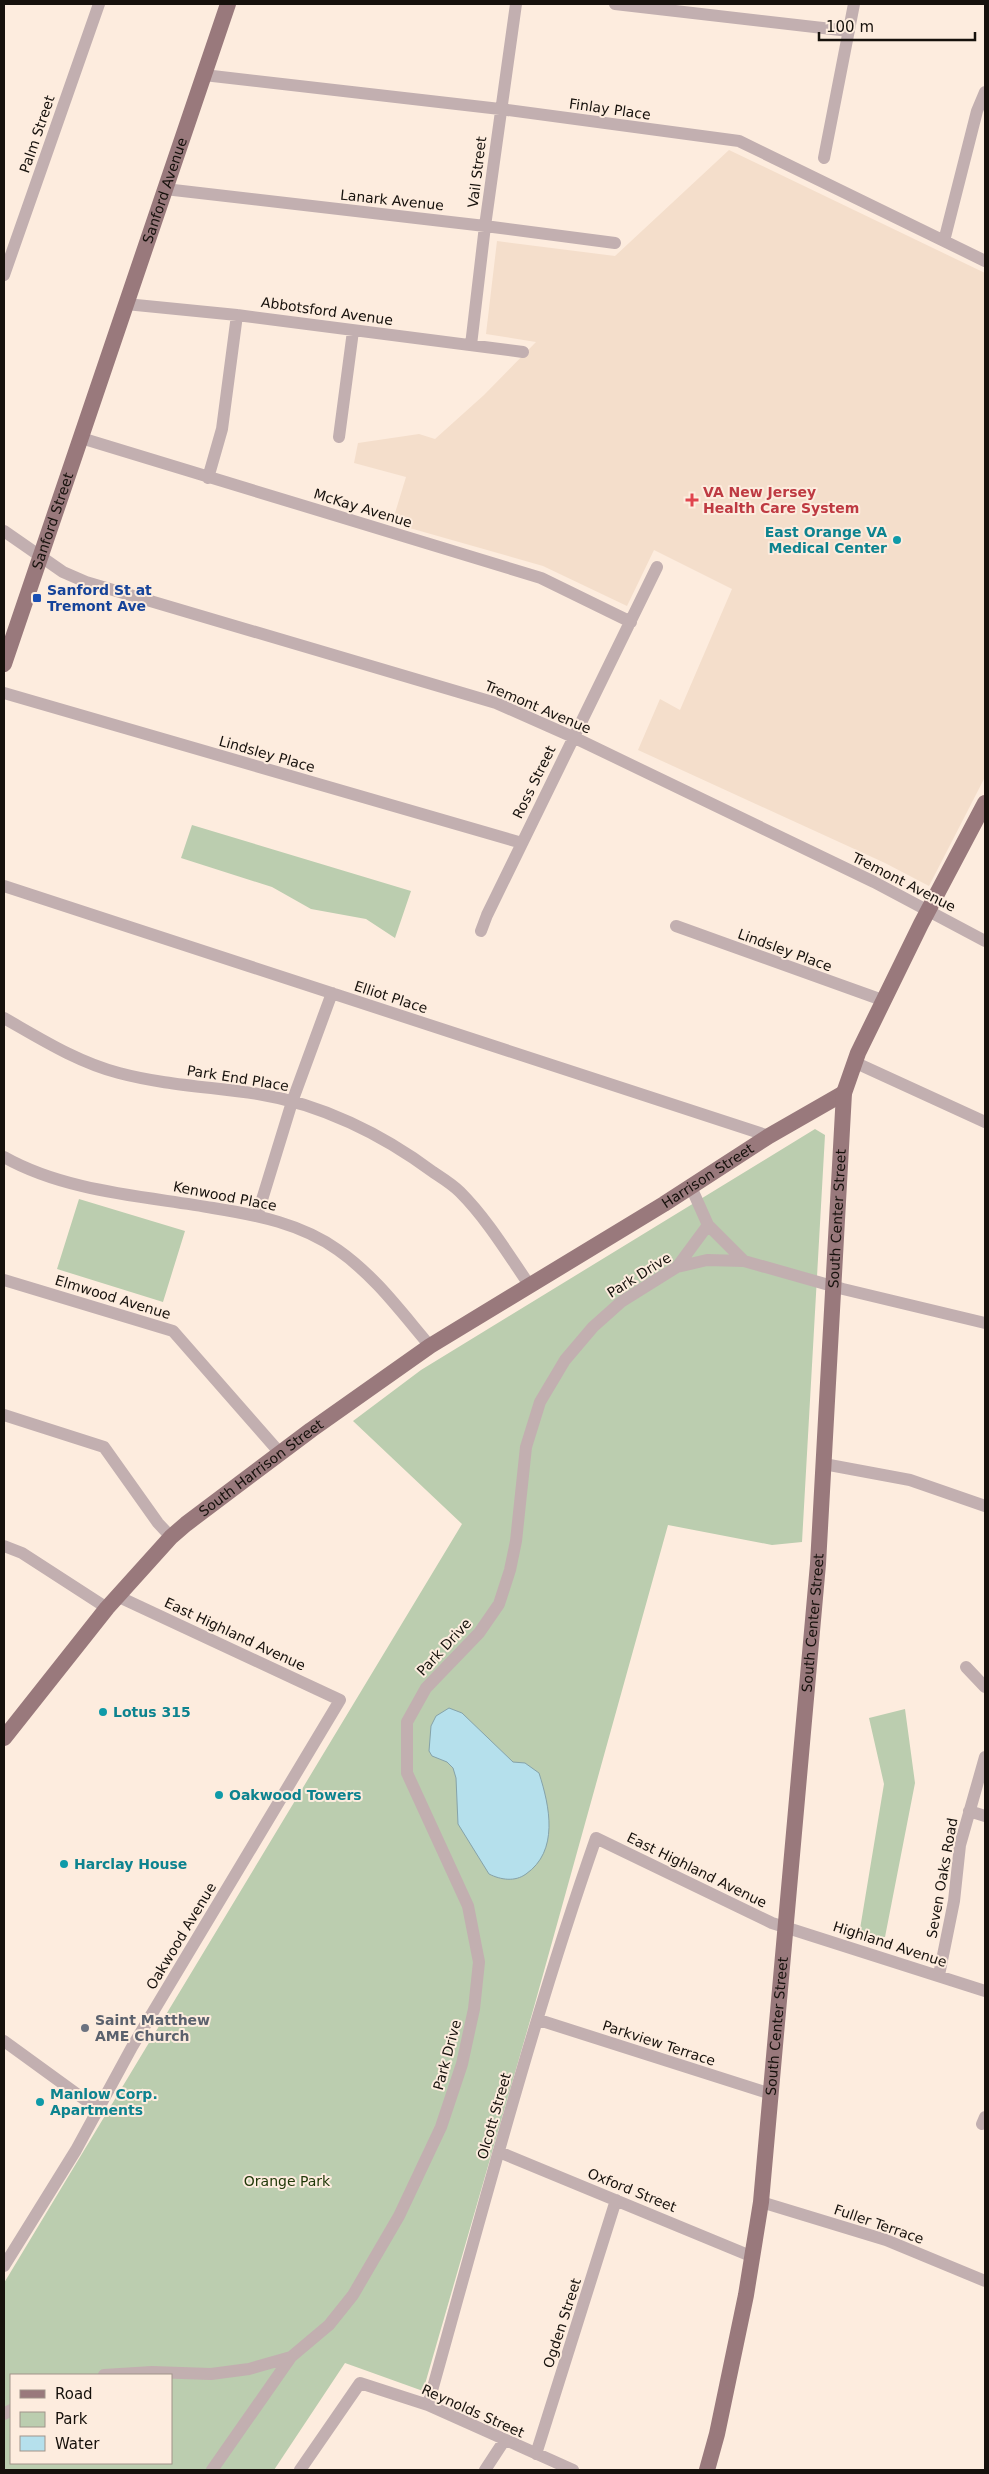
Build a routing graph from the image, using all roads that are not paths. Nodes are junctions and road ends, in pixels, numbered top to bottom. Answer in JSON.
{"nodes":[{"id":1,"x":99,"y":4,"type":"edge"},
{"id":2,"x":228,"y":4,"type":"edge"},
{"id":3,"x":516,"y":4,"type":"edge"},
{"id":4,"x":615,"y":4,"type":"edge"},
{"id":5,"x":854,"y":4,"type":"edge"},
{"id":6,"x":849,"y":31,"type":"junction"},
{"id":7,"x":204,"y":75,"type":"junction"},
{"id":8,"x":985,"y":92,"type":"edge"},
{"id":9,"x":500,"y":109,"type":"junction"},
{"id":10,"x":824,"y":158,"type":"dead end"},
{"id":11,"x":165,"y":190,"type":"junction"},
{"id":12,"x":485,"y":226,"type":"junction"},
{"id":13,"x":944,"y":241,"type":"junction"},
{"id":14,"x":615,"y":244,"type":"dead end"},
{"id":15,"x":985,"y":262,"type":"edge"},
{"id":16,"x":4,"y":275,"type":"edge"},
{"id":17,"x":126,"y":304,"type":"junction"},
{"id":18,"x":237,"y":315,"type":"junction"},
{"id":19,"x":353,"y":331,"type":"junction"},
{"id":20,"x":472,"y":345,"type":"junction"},
{"id":21,"x":523,"y":352,"type":"dead end"},
{"id":22,"x":102,"y":378,"type":"joint"},
{"id":23,"x":339,"y":436,"type":"dead end"},
{"id":24,"x":81,"y":438,"type":"junction"},
{"id":25,"x":208,"y":478,"type":"junction"},
{"id":26,"x":4,"y":531,"type":"edge"},
{"id":27,"x":40,"y":557,"type":"junction"},
{"id":28,"x":656,"y":567,"type":"dead end"},
{"id":29,"x":631,"y":622,"type":"junction"},
{"id":30,"x":4,"y":664,"type":"edge"},
{"id":31,"x":4,"y":693,"type":"edge"},
{"id":32,"x":572,"y":737,"type":"junction"},
{"id":33,"x":985,"y":803,"type":"edge"},
{"id":34,"x":522,"y":843,"type":"junction"},
{"id":35,"x":4,"y":886,"type":"edge"},
{"id":36,"x":930,"y":910,"type":"junction"},
{"id":37,"x":676,"y":926,"type":"dead end"},
{"id":38,"x":481,"y":931,"type":"dead end"},
{"id":39,"x":985,"y":941,"type":"edge"},
{"id":40,"x":332,"y":994,"type":"junction"},
{"id":41,"x":884,"y":1001,"type":"junction"},
{"id":42,"x":4,"y":1018,"type":"edge"},
{"id":43,"x":854,"y":1062,"type":"junction"},
{"id":44,"x":844,"y":1093,"type":"junction"},
{"id":45,"x":292,"y":1102,"type":"junction"},
{"id":46,"x":985,"y":1122,"type":"edge"},
{"id":47,"x":769,"y":1136,"type":"junction"},
{"id":48,"x":4,"y":1157,"type":"edge"},
{"id":49,"x":691,"y":1187,"type":"junction"},
{"id":50,"x":257,"y":1216,"type":"junction"},
{"id":51,"x":708,"y":1225,"type":"junction"},
{"id":52,"x":572,"y":1260,"type":"joint"},
{"id":53,"x":744,"y":1261,"type":"junction"},
{"id":54,"x":677,"y":1267,"type":"junction"},
{"id":55,"x":4,"y":1280,"type":"edge"},
{"id":56,"x":530,"y":1286,"type":"junction"},
{"id":57,"x":834,"y":1287,"type":"junction"},
{"id":58,"x":985,"y":1322,"type":"edge"},
{"id":59,"x":430,"y":1346,"type":"junction"},
{"id":60,"x":4,"y":1415,"type":"edge"},
{"id":61,"x":280,"y":1453,"type":"junction"},
{"id":62,"x":824,"y":1464,"type":"junction"},
{"id":63,"x":985,"y":1506,"type":"edge"},
{"id":64,"x":170,"y":1537,"type":"junction"},
{"id":65,"x":4,"y":1546,"type":"edge"},
{"id":66,"x":112,"y":1602,"type":"junction"},
{"id":67,"x":966,"y":1667,"type":"dead end"},
{"id":68,"x":985,"y":1687,"type":"edge"},
{"id":69,"x":340,"y":1700,"type":"joint"},
{"id":70,"x":4,"y":1738,"type":"edge"},
{"id":71,"x":985,"y":1757,"type":"edge"},
{"id":72,"x":969,"y":1810,"type":"junction"},
{"id":73,"x":985,"y":1816,"type":"edge"},
{"id":74,"x":596,"y":1838,"type":"joint"},
{"id":75,"x":786,"y":1926,"type":"junction"},
{"id":76,"x":939,"y":1975,"type":"junction"},
{"id":77,"x":985,"y":1990,"type":"edge"},
{"id":78,"x":539,"y":2020,"type":"junction"},
{"id":79,"x":4,"y":2041,"type":"edge"},
{"id":80,"x":771,"y":2094,"type":"junction"},
{"id":81,"x":99,"y":2110,"type":"junction"},
{"id":82,"x":499,"y":2152,"type":"junction"},
{"id":83,"x":616,"y":2200,"type":"junction"},
{"id":84,"x":761,"y":2202,"type":"junction"},
{"id":85,"x":753,"y":2257,"type":"junction"},
{"id":86,"x":4,"y":2266,"type":"edge"},
{"id":87,"x":985,"y":2281,"type":"edge"},
{"id":88,"x":291,"y":2357,"type":"junction"},
{"id":89,"x":120,"y":2374,"type":"edge"},
{"id":90,"x":428,"y":2405,"type":"junction"},
{"id":91,"x":504,"y":2440,"type":"junction"},
{"id":92,"x":536,"y":2454,"type":"junction"},
{"id":93,"x":212,"y":2470,"type":"edge"},
{"id":94,"x":300,"y":2470,"type":"edge"},
{"id":95,"x":485,"y":2470,"type":"edge"},
{"id":96,"x":573,"y":2470,"type":"edge"},
{"id":97,"x":707,"y":2470,"type":"edge"}],
"edges":[{"from":1,"to":16,"type":"street","name":"Palm Street"},
{"from":2,"to":7,"type":"main road","name":"Sanford Avenue"},
{"from":3,"to":9,"type":"street","name":"Vail Street"},
{"from":4,"to":6,"type":"street"},
{"from":5,"to":6,"type":"street"},
{"from":6,"to":10,"type":"street"},
{"from":7,"to":9,"type":"street","name":"Finlay Place"},
{"from":7,"to":11,"type":"main road","name":"Sanford Avenue"},
{"from":8,"to":13,"type":"street"},
{"from":9,"to":12,"type":"street","name":"Vail Street"},
{"from":9,"to":13,"type":"street","name":"Finlay Place"},
{"from":11,"to":12,"type":"street","name":"Lanark Avenue"},
{"from":11,"to":17,"type":"main road","name":"Sanford Avenue"},
{"from":12,"to":14,"type":"street","name":"Lanark Avenue"},
{"from":12,"to":20,"type":"street","name":"Vail Street"},
{"from":13,"to":15,"type":"street","name":"Finlay Place"},
{"from":17,"to":18,"type":"street","name":"Abbotsford Avenue"},
{"from":17,"to":22,"type":"main road","name":"Sanford Avenue"},
{"from":18,"to":19,"type":"street","name":"Abbotsford Avenue"},
{"from":18,"to":25,"type":"street"},
{"from":19,"to":20,"type":"street","name":"Abbotsford Avenue"},
{"from":19,"to":23,"type":"street"},
{"from":20,"to":21,"type":"street","name":"Abbotsford Avenue"},
{"from":22,"to":24,"type":"main road","name":"Sanford Street"},
{"from":24,"to":25,"type":"street","name":"McKay Avenue"},
{"from":24,"to":27,"type":"main road","name":"Sanford Street"},
{"from":25,"to":29,"type":"street","name":"McKay Avenue"},
{"from":26,"to":27,"type":"street","name":"Tremont Avenue"},
{"from":27,"to":30,"type":"main road","name":"Sanford Street"},
{"from":27,"to":32,"type":"street","name":"Tremont Avenue"},
{"from":28,"to":29,"type":"street","name":"Ross Street"},
{"from":29,"to":32,"type":"street","name":"Ross Street"},
{"from":31,"to":34,"type":"street","name":"Lindsley Place"},
{"from":32,"to":34,"type":"street","name":"Ross Street"},
{"from":32,"to":36,"type":"street","name":"Tremont Avenue"},
{"from":33,"to":36,"type":"main road","name":"South Center Street"},
{"from":34,"to":38,"type":"street","name":"Ross Street"},
{"from":35,"to":40,"type":"street","name":"Elliot Place"},
{"from":36,"to":39,"type":"street","name":"Tremont Avenue"},
{"from":36,"to":41,"type":"main road","name":"South Center Street"},
{"from":37,"to":41,"type":"street","name":"Lindsley Place"},
{"from":40,"to":45,"type":"street"},
{"from":40,"to":47,"type":"street","name":"Elliot Place"},
{"from":41,"to":43,"type":"main road","name":"South Center Street"},
{"from":42,"to":45,"type":"street","name":"Park End Place"},
{"from":43,"to":44,"type":"main road","name":"South Center Street"},
{"from":43,"to":46,"type":"street"},
{"from":44,"to":47,"type":"main road","name":"Harrison Street"},
{"from":44,"to":57,"type":"main road","name":"South Center Street"},
{"from":45,"to":50,"type":"street"},
{"from":45,"to":56,"type":"street","name":"Park End Place"},
{"from":47,"to":49,"type":"main road","name":"Harrison Street"},
{"from":48,"to":50,"type":"street","name":"Kenwood Place"},
{"from":49,"to":51,"type":"street"},
{"from":49,"to":52,"type":"main road","name":"Harrison Street"},
{"from":50,"to":59,"type":"street","name":"Kenwood Place"},
{"from":51,"to":53,"type":"street"},
{"from":51,"to":54,"type":"street"},
{"from":52,"to":56,"type":"main road","name":"South Harrison Street"},
{"from":53,"to":54,"type":"street","name":"Park Drive"},
{"from":53,"to":57,"type":"street","name":"Park Drive"},
{"from":54,"to":88,"type":"street","name":"Park Drive"},
{"from":55,"to":61,"type":"street","name":"Elmwood Avenue"},
{"from":56,"to":59,"type":"main road","name":"South Harrison Street"},
{"from":57,"to":58,"type":"street","name":"Park Drive"},
{"from":57,"to":62,"type":"main road","name":"South Center Street"},
{"from":59,"to":61,"type":"main road","name":"South Harrison Street"},
{"from":60,"to":64,"type":"street"},
{"from":61,"to":64,"type":"main road","name":"South Harrison Street"},
{"from":62,"to":63,"type":"street"},
{"from":62,"to":75,"type":"main road","name":"South Center Street"},
{"from":64,"to":66,"type":"main road","name":"South Harrison Street"},
{"from":65,"to":66,"type":"street","name":"East Highland Avenue"},
{"from":66,"to":69,"type":"street","name":"East Highland Avenue"},
{"from":66,"to":70,"type":"main road","name":"South Harrison Street"},
{"from":67,"to":68,"type":"street"},
{"from":69,"to":81,"type":"street","name":"Oakwood Avenue"},
{"from":71,"to":72,"type":"street","name":"Seven Oaks Road"},
{"from":72,"to":73,"type":"street"},
{"from":72,"to":76,"type":"street","name":"Seven Oaks Road"},
{"from":74,"to":75,"type":"street","name":"East Highland Avenue"},
{"from":74,"to":78,"type":"street","name":"Olcott Street"},
{"from":75,"to":76,"type":"street","name":"Highland Avenue"},
{"from":75,"to":80,"type":"main road","name":"South Center Street"},
{"from":76,"to":77,"type":"street","name":"Highland Avenue"},
{"from":78,"to":80,"type":"street","name":"Parkview Terrace"},
{"from":78,"to":82,"type":"street","name":"Olcott Street"},
{"from":79,"to":81,"type":"street"},
{"from":80,"to":84,"type":"main road","name":"South Center Street"},
{"from":81,"to":86,"type":"street","name":"Oakwood Avenue"},
{"from":82,"to":83,"type":"street","name":"Oxford Street"},
{"from":82,"to":90,"type":"street","name":"Olcott Street"},
{"from":83,"to":85,"type":"street","name":"Oxford Street"},
{"from":83,"to":92,"type":"street","name":"Ogden Street"},
{"from":84,"to":85,"type":"main road","name":"South Center Street"},
{"from":84,"to":87,"type":"street","name":"Fuller Terrace"},
{"from":85,"to":97,"type":"main road","name":"South Center Street"},
{"from":88,"to":89,"type":"street","name":"Park Drive"},
{"from":88,"to":93,"type":"street","name":"Park Drive"},
{"from":90,"to":91,"type":"street","name":"Reynolds Street"},
{"from":90,"to":94,"type":"street","name":"Reynolds Street"},
{"from":91,"to":92,"type":"street","name":"Reynolds Street"},
{"from":91,"to":95,"type":"street"},
{"from":92,"to":96,"type":"street","name":"Reynolds Street"}]}
